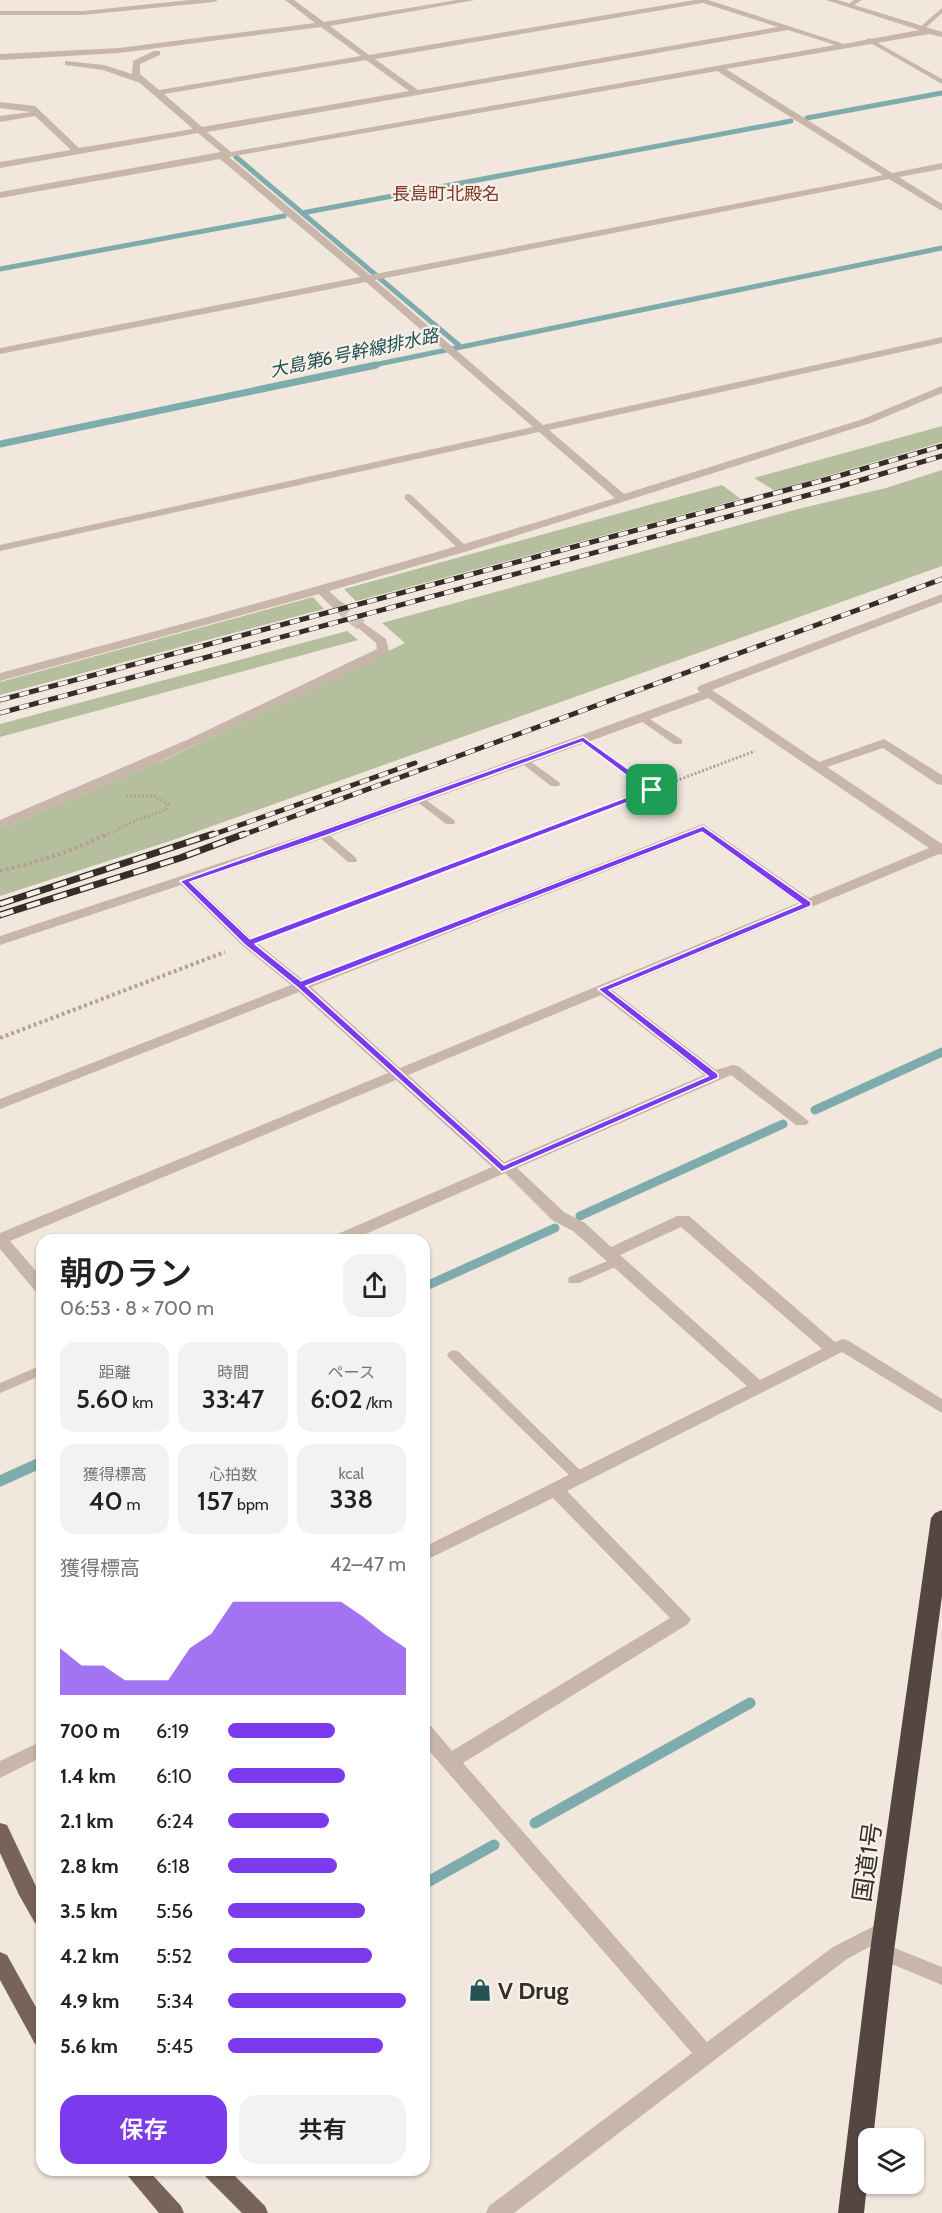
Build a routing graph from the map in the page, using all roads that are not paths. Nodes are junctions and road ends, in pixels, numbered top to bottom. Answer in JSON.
{"nodes":[{"id":1,"x":214,"y":0,"type":"edge"},
{"id":2,"x":289,"y":0,"type":"edge"},
{"id":3,"x":471,"y":0,"type":"edge"},
{"id":4,"x":830,"y":0,"type":"edge"},
{"id":5,"x":859,"y":0,"type":"edge"},
{"id":6,"x":701,"y":1,"type":"edge"},
{"id":7,"x":849,"y":6,"type":"junction"},
{"id":8,"x":942,"y":10,"type":"edge"},
{"id":9,"x":0,"y":13,"type":"edge"},
{"id":10,"x":323,"y":24,"type":"junction"},
{"id":11,"x":788,"y":28,"type":"junction"},
{"id":12,"x":925,"y":29,"type":"junction"},
{"id":13,"x":941,"y":34,"type":"edge"},
{"id":14,"x":869,"y":40,"type":"junction"},
{"id":15,"x":843,"y":44,"type":"junction"},
{"id":16,"x":190,"y":45,"type":"junction"},
{"id":17,"x":368,"y":57,"type":"junction"},
{"id":18,"x":716,"y":67,"type":"junction"},
{"id":19,"x":143,"y":81,"type":"junction"},
{"id":20,"x":942,"y":82,"type":"edge"},
{"id":21,"x":416,"y":92,"type":"junction"},
{"id":22,"x":158,"y":93,"type":"junction"},
{"id":23,"x":0,"y":105,"type":"edge"},
{"id":24,"x":38,"y":113,"type":"junction"},
{"id":25,"x":0,"y":119,"type":"edge"},
{"id":26,"x":201,"y":130,"type":"junction"},
{"id":27,"x":78,"y":152,"type":"junction"},
{"id":28,"x":224,"y":155,"type":"junction"},
{"id":29,"x":0,"y":165,"type":"edge"},
{"id":30,"x":942,"y":166,"type":"edge"},
{"id":31,"x":891,"y":176,"type":"junction"},
{"id":32,"x":0,"y":195,"type":"edge"},
{"id":33,"x":942,"y":208,"type":"edge"},
{"id":34,"x":375,"y":277,"type":"junction"},
{"id":35,"x":942,"y":340,"type":"edge"},
{"id":36,"x":0,"y":351,"type":"edge"},
{"id":37,"x":942,"y":388,"type":"edge"},
{"id":38,"x":541,"y":429,"type":"junction"},
{"id":39,"x":408,"y":497,"type":"dead end"},
{"id":40,"x":623,"y":499,"type":"junction"},
{"id":41,"x":0,"y":548,"type":"edge"},
{"id":42,"x":464,"y":549,"type":"junction"},
{"id":43,"x":321,"y":590,"type":"junction"},
{"id":44,"x":942,"y":598,"type":"edge"},
{"id":45,"x":338,"y":606,"type":"tunnel mouth"},
{"id":46,"x":362,"y":627,"type":"tunnel mouth"},
{"id":47,"x":1,"y":675,"type":"edge"},
{"id":48,"x":709,"y":693,"type":"junction"},
{"id":49,"x":642,"y":717,"type":"junction"},
{"id":50,"x":678,"y":742,"type":"dead end"},
{"id":51,"x":524,"y":760,"type":"junction"},
{"id":52,"x":816,"y":767,"type":"junction"},
{"id":53,"x":942,"y":781,"type":"edge"},
{"id":54,"x":555,"y":784,"type":"dead end"},
{"id":55,"x":419,"y":798,"type":"junction"},
{"id":56,"x":450,"y":822,"type":"dead end"},
{"id":57,"x":0,"y":825,"type":"edge"},
{"id":58,"x":322,"y":834,"type":"junction"},
{"id":59,"x":941,"y":849,"type":"edge"},
{"id":60,"x":352,"y":860,"type":"dead end"},
{"id":61,"x":184,"y":881,"type":"junction"},
{"id":62,"x":808,"y":904,"type":"junction"},
{"id":63,"x":0,"y":941,"type":"edge"},
{"id":64,"x":300,"y":985,"type":"junction"},
{"id":65,"x":602,"y":989,"type":"junction"},
{"id":66,"x":397,"y":1074,"type":"junction"},
{"id":67,"x":714,"y":1076,"type":"junction"},
{"id":68,"x":0,"y":1104,"type":"edge"},
{"id":69,"x":801,"y":1122,"type":"dead end"},
{"id":70,"x":505,"y":1168,"type":"junction"},
{"id":71,"x":353,"y":1234,"type":"edge"},
{"id":72,"x":0,"y":1239,"type":"edge"},
{"id":73,"x":613,"y":1257,"type":"junction"},
{"id":74,"x":574,"y":1280,"type":"dead end"},
{"id":75,"x":36,"y":1281,"type":"edge"},
{"id":76,"x":833,"y":1350,"type":"junction"},
{"id":77,"x":454,"y":1355,"type":"dead end"},
{"id":78,"x":36,"y":1373,"type":"edge"},
{"id":79,"x":758,"y":1387,"type":"junction"},
{"id":80,"x":0,"y":1388,"type":"edge"},
{"id":81,"x":942,"y":1407,"type":"edge"},
{"id":82,"x":580,"y":1478,"type":"junction"},
{"id":83,"x":556,"y":1490,"type":"junction"},
{"id":84,"x":942,"y":1518,"type":"edge"},
{"id":85,"x":430,"y":1552,"type":"edge"},
{"id":86,"x":430,"y":1738,"type":"edge"},
{"id":87,"x":36,"y":1751,"type":"edge"},
{"id":88,"x":451,"y":1761,"type":"junction"},
{"id":89,"x":0,"y":1770,"type":"edge"},
{"id":90,"x":0,"y":1831,"type":"edge"},
{"id":91,"x":36,"y":1907,"type":"edge"},
{"id":92,"x":884,"y":1940,"type":"junction"},
{"id":93,"x":0,"y":1961,"type":"edge"},
{"id":94,"x":942,"y":1976,"type":"edge"},
{"id":95,"x":36,"y":2027,"type":"edge"},
{"id":96,"x":705,"y":2054,"type":"junction"},
{"id":97,"x":139,"y":2176,"type":"edge"},
{"id":98,"x":220,"y":2176,"type":"edge"},
{"id":99,"x":173,"y":2213,"type":"edge"},
{"id":100,"x":257,"y":2213,"type":"edge"},
{"id":101,"x":497,"y":2213,"type":"edge"},
{"id":102,"x":851,"y":2213,"type":"edge"}],
"edges":[{"from":1,"to":9,"type":"street"},
{"from":2,"to":10,"type":"street"},
{"from":3,"to":10,"type":"street"},
{"from":4,"to":7,"type":"street"},
{"from":5,"to":7,"type":"lane"},
{"from":6,"to":11,"type":"street"},
{"from":6,"to":17,"type":"street"},
{"from":7,"to":12,"type":"street"},
{"from":8,"to":12,"type":"lane"},
{"from":10,"to":16,"type":"street"},
{"from":10,"to":17,"type":"street"},
{"from":11,"to":15,"type":"street"},
{"from":11,"to":21,"type":"street"},
{"from":12,"to":13,"type":"street"},
{"from":12,"to":14,"type":"street"},
{"from":14,"to":15,"type":"street"},
{"from":14,"to":20,"type":"lane"},
{"from":15,"to":18,"type":"street"},
{"from":16,"to":19,"type":"street"},
{"from":16,"to":19,"type":"street"},
{"from":17,"to":21,"type":"street"},
{"from":17,"to":22,"type":"street"},
{"from":18,"to":28,"type":"street"},
{"from":18,"to":31,"type":"street"},
{"from":19,"to":22,"type":"street"},
{"from":21,"to":26,"type":"street"},
{"from":22,"to":26,"type":"street"},
{"from":23,"to":24,"type":"street"},
{"from":24,"to":25,"type":"street"},
{"from":24,"to":27,"type":"street"},
{"from":26,"to":27,"type":"street"},
{"from":26,"to":28,"type":"street"},
{"from":27,"to":29,"type":"street"},
{"from":28,"to":32,"type":"street"},
{"from":28,"to":34,"type":"street"},
{"from":30,"to":31,"type":"street"},
{"from":31,"to":33,"type":"street"},
{"from":31,"to":34,"type":"street"},
{"from":34,"to":36,"type":"street"},
{"from":34,"to":38,"type":"street"},
{"from":35,"to":38,"type":"street"},
{"from":37,"to":40,"type":"street"},
{"from":38,"to":40,"type":"street"},
{"from":38,"to":41,"type":"street"},
{"from":39,"to":42,"type":"lane"},
{"from":40,"to":42,"type":"street"},
{"from":42,"to":43,"type":"street"},
{"from":43,"to":45,"type":"street"},
{"from":43,"to":47,"type":"street"},
{"from":44,"to":48,"type":"street"},
{"from":46,"to":57,"type":"street"},
{"from":48,"to":49,"type":"street"},
{"from":48,"to":52,"type":"street"},
{"from":49,"to":50,"type":"lane"},
{"from":49,"to":51,"type":"street"},
{"from":51,"to":54,"type":"lane"},
{"from":51,"to":55,"type":"street"},
{"from":52,"to":53,"type":"street"},
{"from":52,"to":59,"type":"street"},
{"from":55,"to":56,"type":"lane"},
{"from":55,"to":58,"type":"street"},
{"from":58,"to":60,"type":"lane"},
{"from":58,"to":61,"type":"street"},
{"from":59,"to":62,"type":"street"},
{"from":61,"to":63,"type":"street"},
{"from":61,"to":64,"type":"street"},
{"from":62,"to":64,"type":"street"},
{"from":62,"to":65,"type":"street"},
{"from":64,"to":66,"type":"street"},
{"from":64,"to":68,"type":"street"},
{"from":65,"to":66,"type":"street"},
{"from":65,"to":67,"type":"street"},
{"from":66,"to":70,"type":"street"},
{"from":66,"to":72,"type":"street"},
{"from":67,"to":69,"type":"street"},
{"from":67,"to":70,"type":"street"},
{"from":70,"to":71,"type":"street"},
{"from":70,"to":73,"type":"street"},
{"from":72,"to":75,"type":"street"},
{"from":73,"to":74,"type":"lane"},
{"from":73,"to":76,"type":"street"},
{"from":73,"to":79,"type":"street"},
{"from":76,"to":79,"type":"street"},
{"from":76,"to":81,"type":"street"},
{"from":77,"to":82,"type":"lane"},
{"from":78,"to":80,"type":"lane"},
{"from":79,"to":82,"type":"street"},
{"from":82,"to":83,"type":"street"},
{"from":83,"to":85,"type":"street"},
{"from":83,"to":88,"type":"street"},
{"from":84,"to":92,"type":"highway","name":"国道1号"},
{"from":86,"to":88,"type":"street"},
{"from":87,"to":89,"type":"street"},
{"from":88,"to":96,"type":"street"},
{"from":90,"to":91,"type":"main road"},
{"from":92,"to":94,"type":"street"},
{"from":92,"to":96,"type":"street"},
{"from":92,"to":102,"type":"highway","name":"国道1号"},
{"from":93,"to":95,"type":"main road"},
{"from":96,"to":101,"type":"street"},
{"from":97,"to":99,"type":"main road"},
{"from":98,"to":100,"type":"main road"}]}
